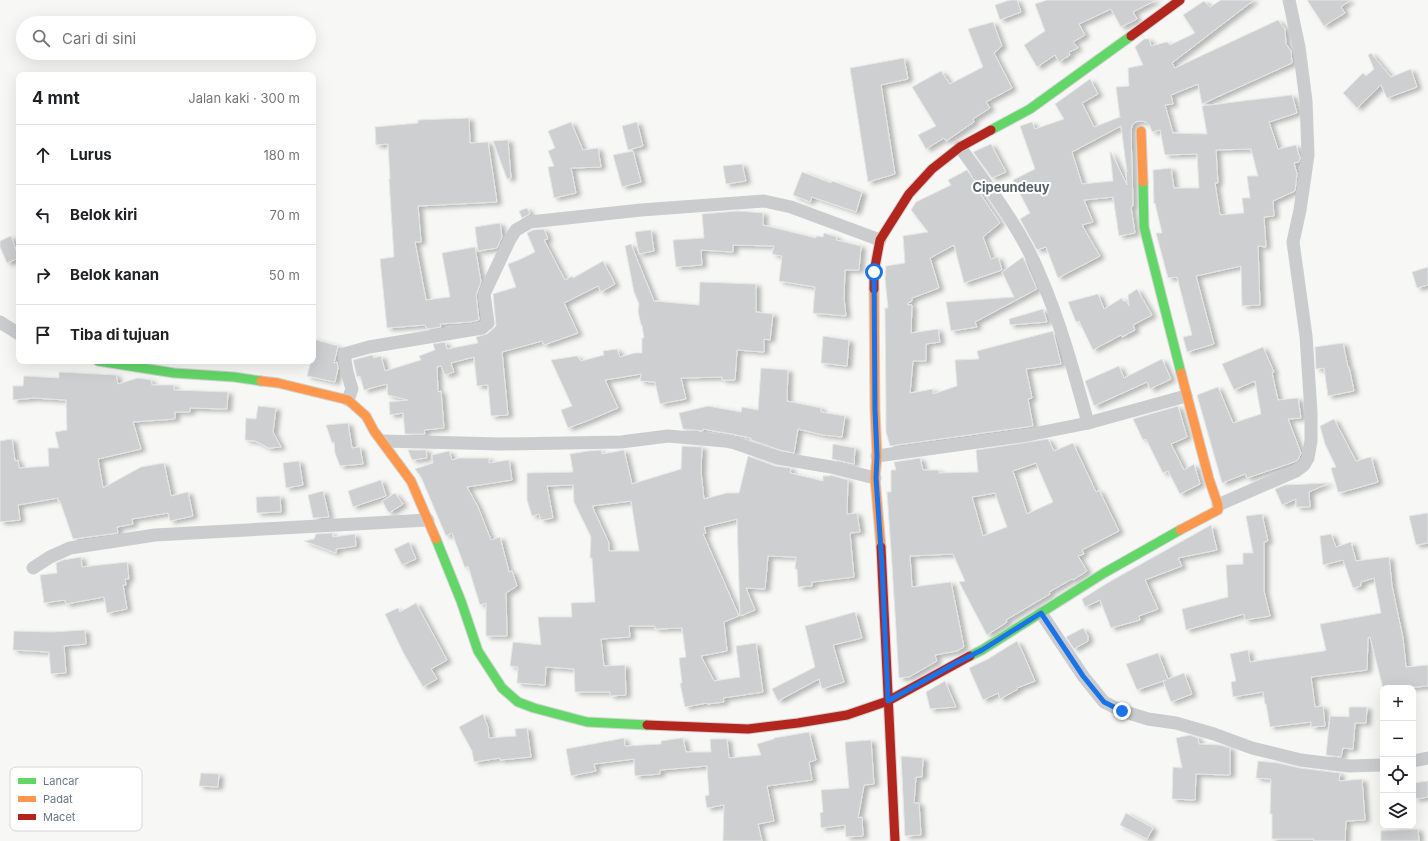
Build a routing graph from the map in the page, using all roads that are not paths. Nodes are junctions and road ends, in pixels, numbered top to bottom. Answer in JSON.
{"nodes":[{"id":1,"x":1180,"y":0,"type":"edge"},
{"id":2,"x":1289,"y":0,"type":"edge"},
{"id":3,"x":1141,"y":131,"type":"dead end"},
{"id":4,"x":960,"y":147,"type":"junction"},
{"id":5,"x":880,"y":240,"type":"junction"},
{"id":6,"x":0,"y":322,"type":"edge"},
{"id":7,"x":16,"y":332,"type":"edge"},
{"id":8,"x":135,"y":364,"type":"edge"},
{"id":9,"x":159,"y":366,"type":"edge"},
{"id":10,"x":1186,"y":396,"type":"junction"},
{"id":11,"x":348,"y":400,"type":"junction"},
{"id":12,"x":1088,"y":423,"type":"junction"},
{"id":13,"x":383,"y":441,"type":"junction"},
{"id":14,"x":877,"y":456,"type":"junction"},
{"id":15,"x":876,"y":478,"type":"junction"},
{"id":16,"x":1218,"y":505,"type":"junction"},
{"id":17,"x":428,"y":520,"type":"junction"},
{"id":18,"x":34,"y":568,"type":"dead end"},
{"id":19,"x":1041,"y":613,"type":"junction"},
{"id":20,"x":888,"y":701,"type":"junction"},
{"id":21,"x":1428,"y":758,"type":"edge"},
{"id":22,"x":1416,"y":760,"type":"edge"},
{"id":23,"x":1380,"y":765,"type":"edge"},
{"id":24,"x":895,"y":841,"type":"edge"}],
"edges":[{"from":1,"to":4,"type":"street"},
{"from":2,"to":16,"type":"street"},
{"from":3,"to":10,"type":"street"},
{"from":4,"to":5,"type":"street"},
{"from":4,"to":12,"type":"street"},
{"from":5,"to":11,"type":"street"},
{"from":5,"to":14,"type":"street"},
{"from":6,"to":7,"type":"street"},
{"from":8,"to":9,"type":"street"},
{"from":9,"to":11,"type":"street"},
{"from":10,"to":12,"type":"street"},
{"from":10,"to":16,"type":"street"},
{"from":11,"to":13,"type":"street"},
{"from":12,"to":14,"type":"street"},
{"from":13,"to":15,"type":"street"},
{"from":13,"to":17,"type":"street"},
{"from":14,"to":15,"type":"street"},
{"from":15,"to":20,"type":"street"},
{"from":16,"to":19,"type":"street"},
{"from":17,"to":18,"type":"street"},
{"from":17,"to":20,"type":"street"},
{"from":19,"to":20,"type":"street"},
{"from":19,"to":23,"type":"street"},
{"from":20,"to":24,"type":"street"},
{"from":21,"to":22,"type":"street"}]}
